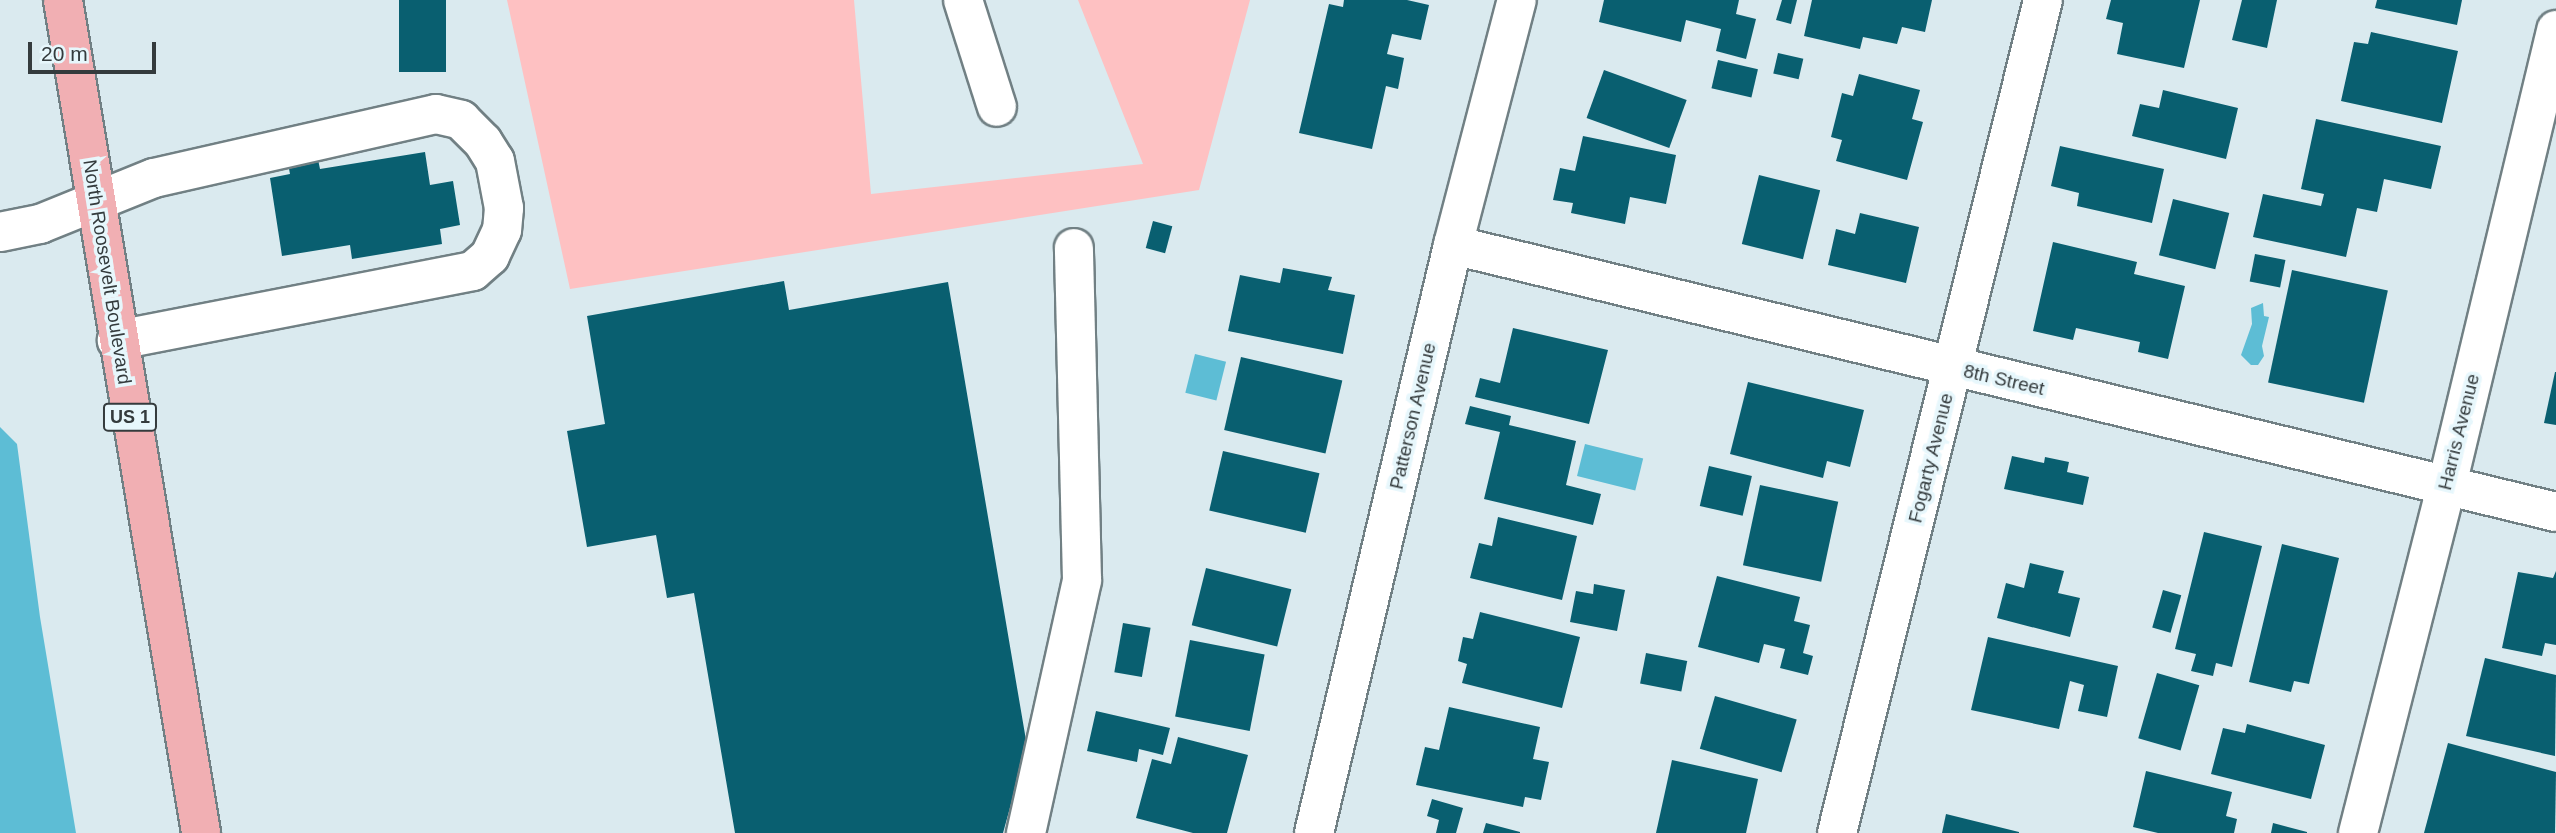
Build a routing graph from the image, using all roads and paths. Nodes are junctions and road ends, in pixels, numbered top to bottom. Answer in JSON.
{"nodes":[{"id":1,"x":63,"y":0,"type":"edge"},
{"id":2,"x":963,"y":0,"type":"edge"},
{"id":3,"x":1517,"y":0,"type":"edge"},
{"id":4,"x":2043,"y":0,"type":"edge"},
{"id":5,"x":2556,"y":30,"type":"edge"},
{"id":6,"x":997,"y":107,"type":"dead end"},
{"id":7,"x":96,"y":204,"type":"junction"},
{"id":8,"x":0,"y":232,"type":"edge"},
{"id":9,"x":1453,"y":245,"type":"junction"},
{"id":10,"x":1074,"y":248,"type":"dead end"},
{"id":11,"x":117,"y":340,"type":"junction"},
{"id":12,"x":1953,"y":368,"type":"junction"},
{"id":13,"x":2447,"y":485,"type":"junction"},
{"id":14,"x":2556,"y":512,"type":"edge"},
{"id":15,"x":201,"y":833,"type":"edge"},
{"id":16,"x":1026,"y":833,"type":"edge"},
{"id":17,"x":1314,"y":833,"type":"edge"},
{"id":18,"x":1837,"y":833,"type":"edge"},
{"id":19,"x":2358,"y":833,"type":"edge"}],
"edges":[{"from":1,"to":7,"type":"main road","name":"North Roosevelt Boulevard","number":"US 1"},
{"from":2,"to":6,"type":"street"},
{"from":3,"to":9,"type":"street","name":"Patterson Avenue"},
{"from":4,"to":12,"type":"street","name":"Fogarty Avenue"},
{"from":5,"to":13,"type":"street","name":"Harris Avenue"},
{"from":7,"to":8,"type":"street"},
{"from":7,"to":11,"type":"main road","name":"North Roosevelt Boulevard","number":"US 1"},
{"from":7,"to":11,"type":"street"},
{"from":9,"to":12,"type":"street","name":"8th Street"},
{"from":9,"to":17,"type":"street","name":"Patterson Avenue"},
{"from":10,"to":16,"type":"street"},
{"from":11,"to":15,"type":"main road","name":"North Roosevelt Boulevard","number":"US 1"},
{"from":12,"to":13,"type":"street","name":"8th Street"},
{"from":12,"to":18,"type":"street","name":"Fogarty Avenue"},
{"from":13,"to":14,"type":"street","name":"8th Street"},
{"from":13,"to":19,"type":"street","name":"Harris Avenue"}]}
